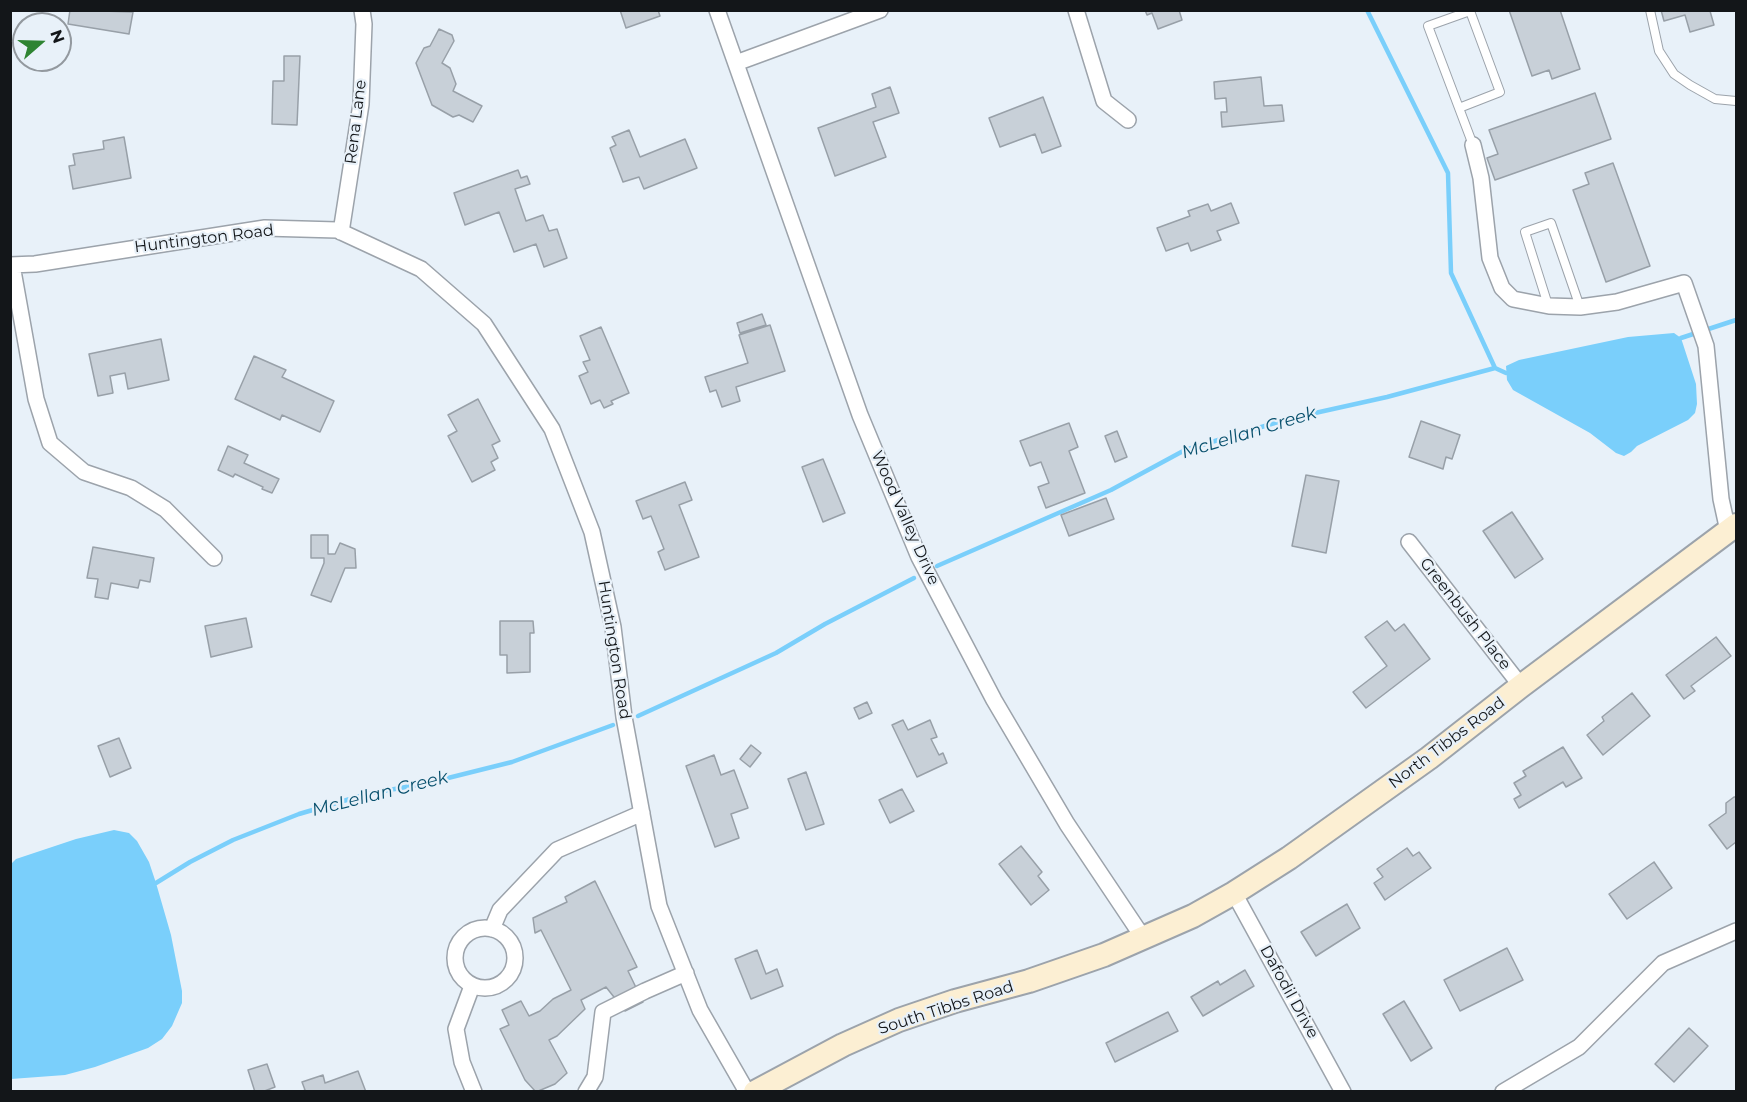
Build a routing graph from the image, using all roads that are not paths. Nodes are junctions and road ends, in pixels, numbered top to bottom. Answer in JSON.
{"nodes":[{"id":1,"x":362,"y":10,"type":"edge"},
{"id":2,"x":717,"y":10,"type":"edge"},
{"id":3,"x":880,"y":10,"type":"edge"},
{"id":4,"x":1076,"y":10,"type":"edge"},
{"id":5,"x":1650,"y":10,"type":"edge"},
{"id":6,"x":736,"y":63,"type":"junction"},
{"id":7,"x":1737,"y":101,"type":"edge"},
{"id":8,"x":1459,"y":108,"type":"junction"},
{"id":9,"x":1128,"y":120,"type":"dead end"},
{"id":10,"x":1473,"y":145,"type":"joint"},
{"id":11,"x":341,"y":232,"type":"junction"},
{"id":12,"x":11,"y":265,"type":"edge"},
{"id":13,"x":1549,"y":306,"type":"junction"},
{"id":14,"x":1580,"y":307,"type":"junction"},
{"id":15,"x":1732,"y":528,"type":"edge"},
{"id":16,"x":1409,"y":542,"type":"dead end"},
{"id":17,"x":214,"y":558,"type":"dead end"},
{"id":18,"x":1521,"y":686,"type":"junction"},
{"id":19,"x":642,"y":813,"type":"junction"},
{"id":20,"x":1234,"y":893,"type":"junction"},
{"id":21,"x":492,"y":929,"type":"junction"},
{"id":22,"x":1737,"y":931,"type":"edge"},
{"id":23,"x":1144,"y":939,"type":"junction"},
{"id":24,"x":686,"y":973,"type":"junction"},
{"id":25,"x":472,"y":986,"type":"junction"},
{"id":26,"x":474,"y":1092,"type":"edge"},
{"id":27,"x":586,"y":1092,"type":"edge"},
{"id":28,"x":747,"y":1092,"type":"edge"},
{"id":29,"x":756,"y":1092,"type":"edge"},
{"id":30,"x":1343,"y":1092,"type":"edge"},
{"id":31,"x":1503,"y":1092,"type":"edge"}],
"edges":[{"from":1,"to":11,"type":"street","name":"Rena Lane"},
{"from":2,"to":6,"type":"street","name":"Wood Valley Drive"},
{"from":3,"to":6,"type":"street"},
{"from":4,"to":9,"type":"street"},
{"from":5,"to":7,"type":"lane"},
{"from":6,"to":23,"type":"street","name":"Wood Valley Drive"},
{"from":8,"to":8,"type":"lane"},
{"from":8,"to":10,"type":"lane"},
{"from":10,"to":13,"type":"street"},
{"from":11,"to":12,"type":"street","name":"Huntington Road"},
{"from":11,"to":19,"type":"street","name":"Huntington Road"},
{"from":12,"to":17,"type":"street"},
{"from":13,"to":14,"type":"street"},
{"from":13,"to":14,"type":"lane"},
{"from":14,"to":15,"type":"street"},
{"from":15,"to":18,"type":"street","name":"North Tibbs Road"},
{"from":16,"to":18,"type":"street","name":"Greenbush Place"},
{"from":18,"to":20,"type":"street","name":"North Tibbs Road"},
{"from":19,"to":21,"type":"street"},
{"from":19,"to":24,"type":"street","name":"Huntington Road"},
{"from":20,"to":23,"type":"street","name":"North Tibbs Road"},
{"from":20,"to":30,"type":"street","name":"Dafodil Drive"},
{"from":21,"to":25,"type":"street"},
{"from":21,"to":25,"type":"street"},
{"from":22,"to":31,"type":"street"},
{"from":23,"to":29,"type":"street","name":"South Tibbs Road"},
{"from":24,"to":27,"type":"street"},
{"from":24,"to":28,"type":"street","name":"Huntington Road"},
{"from":25,"to":26,"type":"street"}]}
